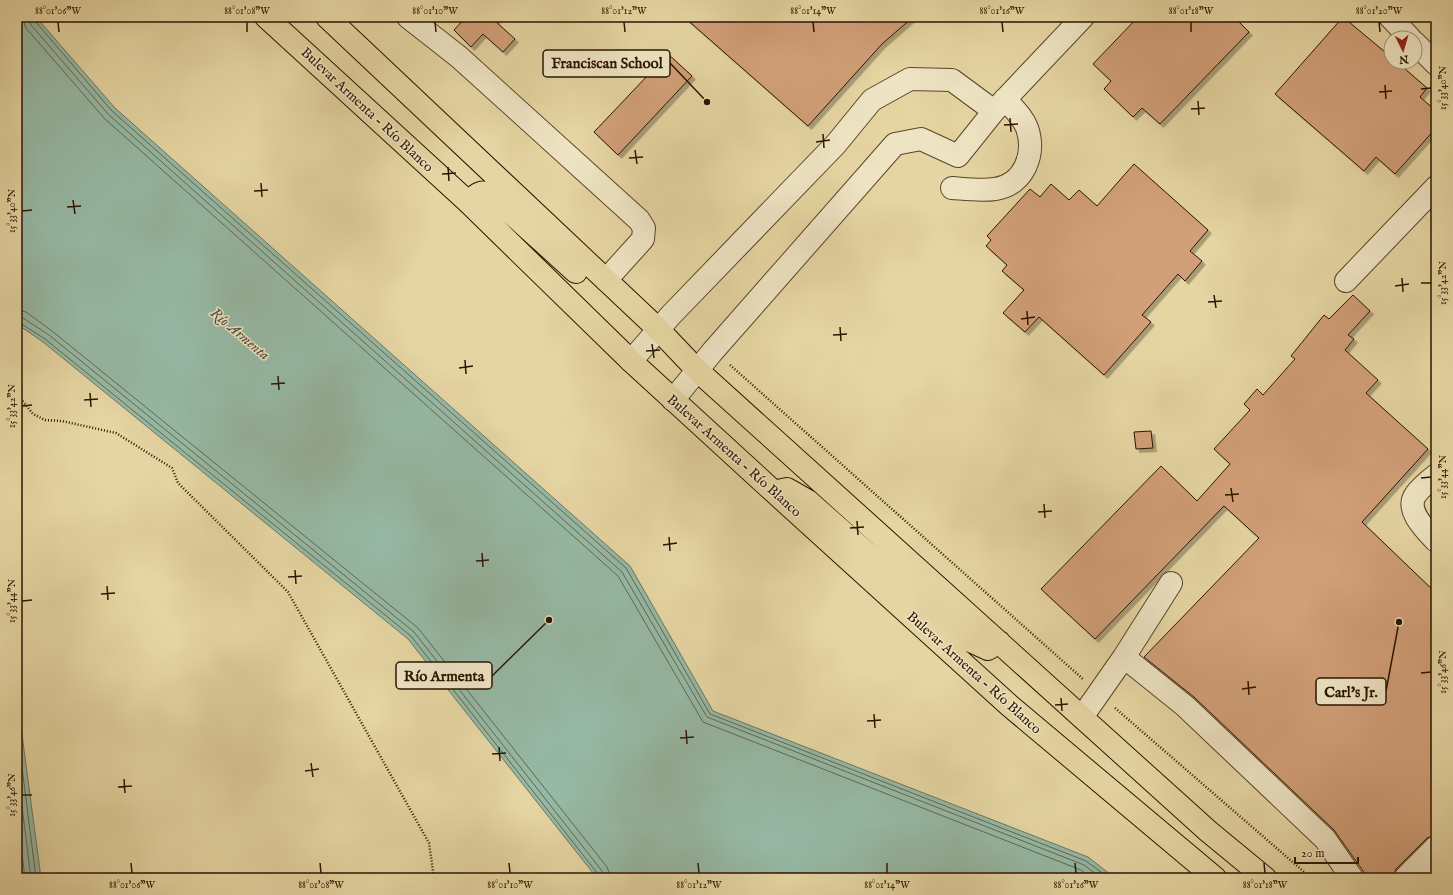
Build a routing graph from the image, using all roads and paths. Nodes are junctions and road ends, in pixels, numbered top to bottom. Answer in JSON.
{"nodes":[{"id":1,"x":266,"y":17,"type":"edge"},
{"id":2,"x":408,"y":17,"type":"edge"},
{"id":3,"x":1083,"y":17,"type":"edge"},
{"id":4,"x":1390,"y":17,"type":"edge"},
{"id":5,"x":336,"y":20,"type":"edge"},
{"id":6,"x":1402,"y":30,"type":"edge"},
{"id":7,"x":1423,"y":51,"type":"edge"},
{"id":8,"x":1436,"y":64,"type":"edge"},
{"id":9,"x":999,"y":105,"type":"junction"},
{"id":10,"x":1436,"y":187,"type":"edge"},
{"id":11,"x":952,"y":188,"type":"dead end"},
{"id":12,"x":468,"y":202,"type":"junction"},
{"id":13,"x":606,"y":280,"type":"junction"},
{"id":14,"x":1346,"y":281,"type":"dead end"},
{"id":15,"x":658,"y":329,"type":"junction"},
{"id":16,"x":713,"y":351,"type":"junction"},
{"id":17,"x":631,"y":361,"type":"junction"},
{"id":18,"x":697,"y":370,"type":"junction"},
{"id":19,"x":17,"y":394,"type":"edge"},
{"id":20,"x":673,"y":400,"type":"junction"},
{"id":21,"x":1436,"y":475,"type":"edge"},
{"id":22,"x":773,"y":491,"type":"junction"},
{"id":23,"x":1436,"y":542,"type":"edge"},
{"id":24,"x":1172,"y":583,"type":"dead end"},
{"id":25,"x":999,"y":642,"type":"junction"},
{"id":26,"x":1124,"y":657,"type":"junction"},
{"id":27,"x":1098,"y":693,"type":"junction"},
{"id":28,"x":1082,"y":717,"type":"junction"},
{"id":29,"x":1436,"y":847,"type":"edge"},
{"id":30,"x":1436,"y":875,"type":"edge"},
{"id":31,"x":434,"y":878,"type":"edge"},
{"id":32,"x":1215,"y":878,"type":"edge"},
{"id":33,"x":1266,"y":878,"type":"edge"},
{"id":34,"x":1311,"y":878,"type":"edge"},
{"id":35,"x":1352,"y":878,"type":"edge"},
{"id":36,"x":1405,"y":878,"type":"edge"},
{"id":37,"x":1434,"y":878,"type":"edge"}],
"edges":[{"from":1,"to":12,"type":"main road","name":"Bulevar Armenta - Río Blanco"},
{"from":2,"to":13,"type":"lane"},
{"from":3,"to":9,"type":"lane"},
{"from":4,"to":6,"type":"lane"},
{"from":5,"to":13,"type":"main road"},
{"from":7,"to":8,"type":"lane"},
{"from":9,"to":11,"type":"lane"},
{"from":9,"to":15,"type":"lane"},
{"from":9,"to":16,"type":"lane"},
{"from":10,"to":14,"type":"lane"},
{"from":12,"to":13,"type":"main road"},
{"from":12,"to":17,"type":"main road","name":"Bulevar Armenta - Río Blanco"},
{"from":13,"to":15,"type":"main road"},
{"from":15,"to":17,"type":"lane"},
{"from":15,"to":18,"type":"main road"},
{"from":16,"to":18,"type":"lane"},
{"from":16,"to":27,"type":"path"},
{"from":17,"to":20,"type":"main road","name":"Bulevar Armenta - Río Blanco"},
{"from":18,"to":20,"type":"lane"},
{"from":18,"to":25,"type":"main road"},
{"from":19,"to":31,"type":"path"},
{"from":20,"to":22,"type":"main road","name":"Bulevar Armenta - Río Blanco"},
{"from":21,"to":23,"type":"lane"},
{"from":22,"to":25,"type":"main road"},
{"from":22,"to":32,"type":"main road","name":"Bulevar Armenta - Río Blanco"},
{"from":24,"to":26,"type":"lane"},
{"from":25,"to":28,"type":"main road"},
{"from":26,"to":27,"type":"lane"},
{"from":26,"to":35,"type":"lane"},
{"from":27,"to":28,"type":"lane"},
{"from":27,"to":34,"type":"path"},
{"from":28,"to":33,"type":"main road"},
{"from":29,"to":36,"type":"lane"},
{"from":30,"to":37,"type":"lane"}]}
